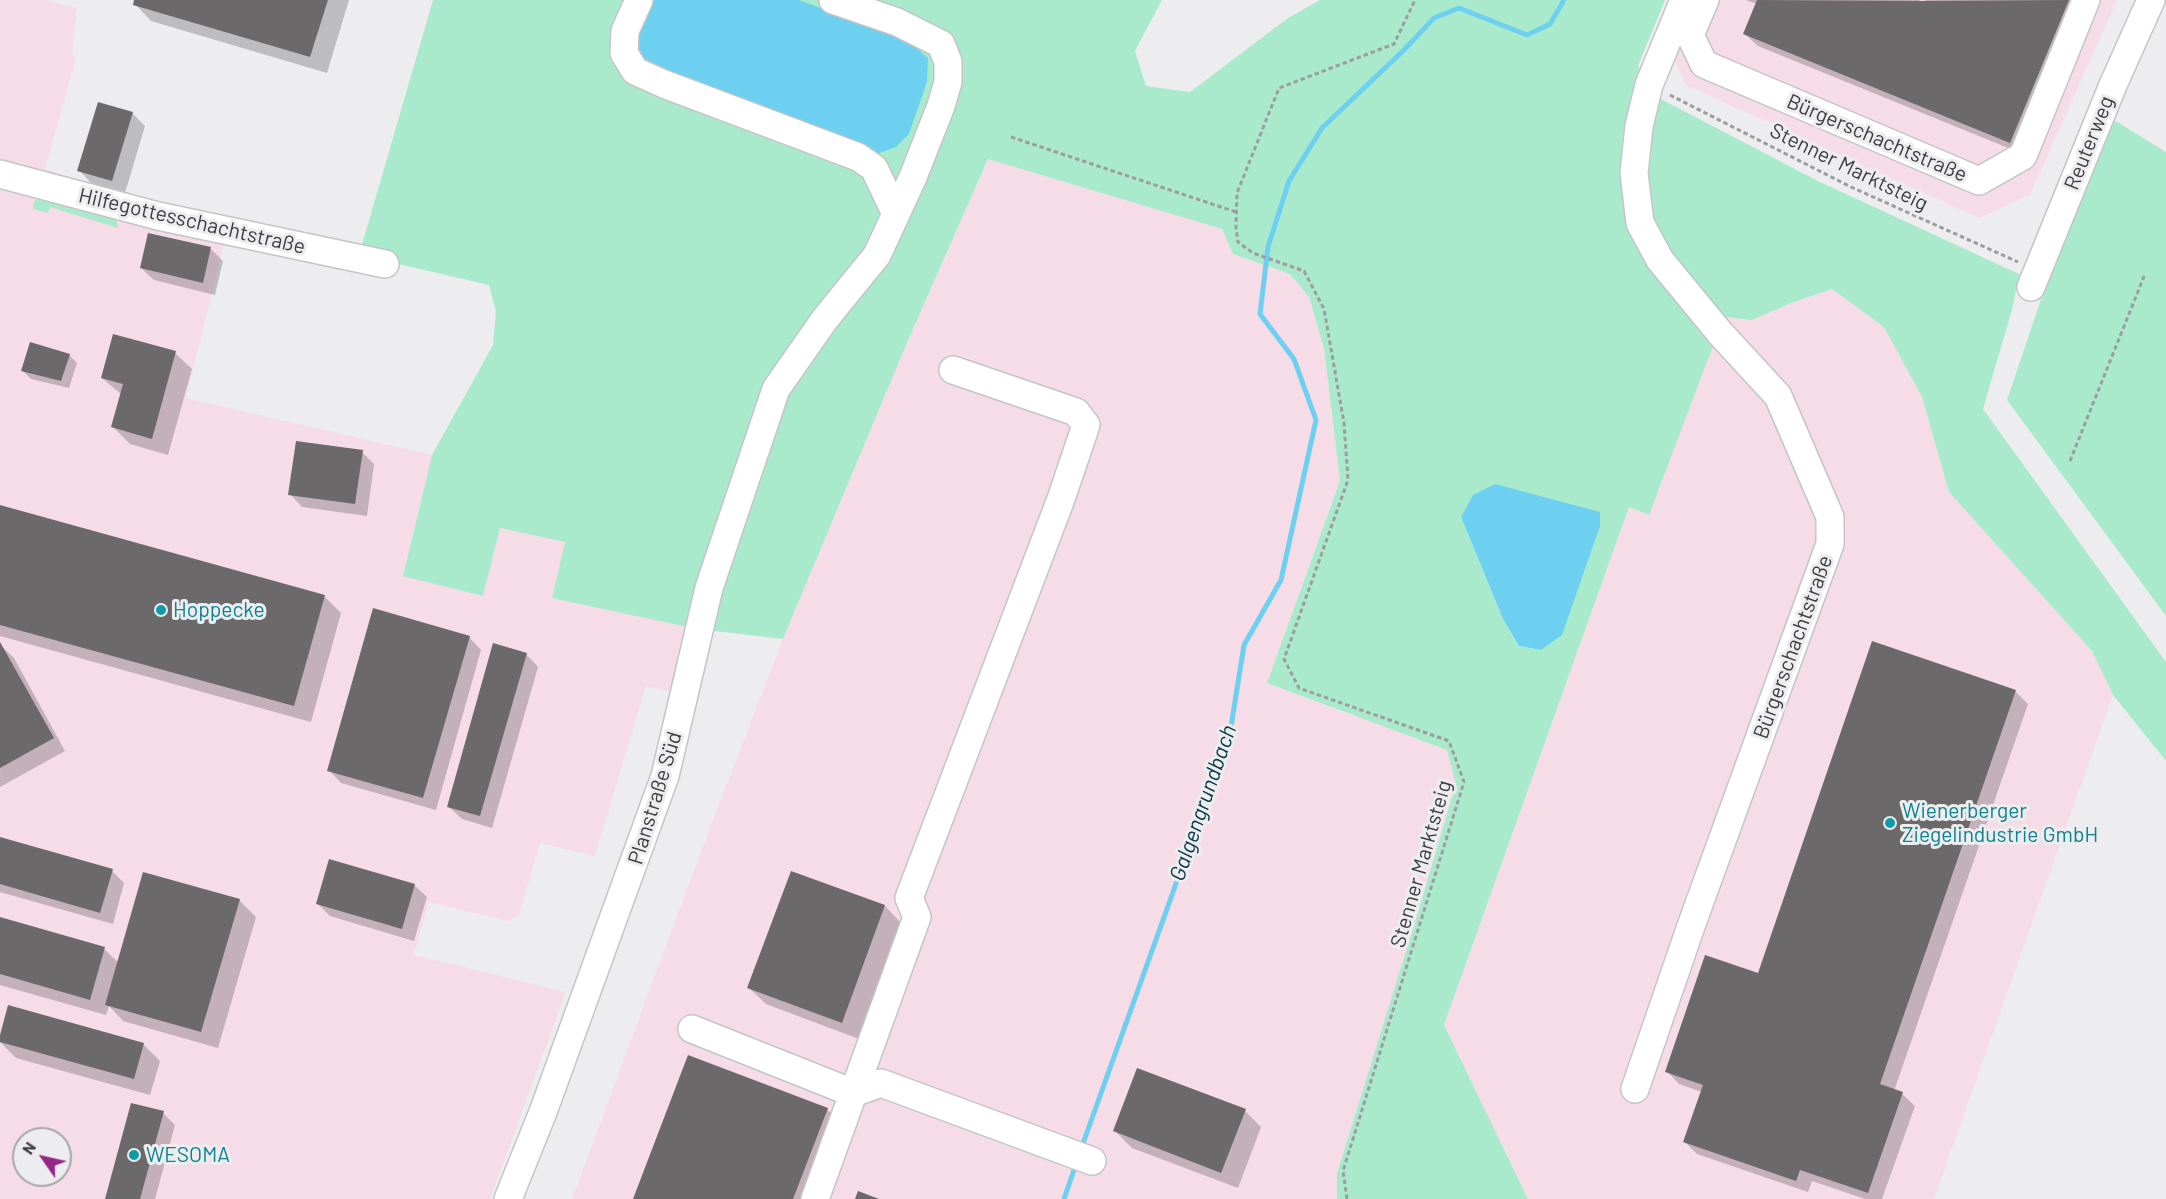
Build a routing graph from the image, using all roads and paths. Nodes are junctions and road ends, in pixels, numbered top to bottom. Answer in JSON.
{"nodes":[{"id":1,"x":639,"y":0,"type":"edge"},
{"id":2,"x":833,"y":0,"type":"edge"},
{"id":3,"x":1415,"y":0,"type":"edge"},
{"id":4,"x":1684,"y":0,"type":"edge"},
{"id":5,"x":1705,"y":0,"type":"edge"},
{"id":6,"x":2086,"y":0,"type":"edge"},
{"id":7,"x":2151,"y":0,"type":"edge"},
{"id":8,"x":1650,"y":85,"type":"junction"},
{"id":9,"x":1011,"y":137,"type":"dead end"},
{"id":10,"x":0,"y":174,"type":"edge"},
{"id":11,"x":1236,"y":212,"type":"junction"},
{"id":12,"x":896,"y":214,"type":"junction"},
{"id":13,"x":385,"y":264,"type":"dead end"},
{"id":14,"x":2145,"y":274,"type":"dead end"},
{"id":15,"x":2035,"y":279,"type":"joint"},
{"id":16,"x":953,"y":370,"type":"dead end"},
{"id":17,"x":2070,"y":461,"type":"dead end"},
{"id":18,"x":692,"y":1029,"type":"dead end"},
{"id":19,"x":1635,"y":1089,"type":"dead end"},
{"id":20,"x":853,"y":1093,"type":"junction"},
{"id":21,"x":1092,"y":1161,"type":"dead end"},
{"id":22,"x":508,"y":1199,"type":"edge"},
{"id":23,"x":815,"y":1199,"type":"edge"},
{"id":24,"x":1347,"y":1199,"type":"edge"}],
"edges":[{"from":1,"to":12,"type":"street"},
{"from":2,"to":12,"type":"street","name":"Planstraße Süd"},
{"from":3,"to":11,"type":"path","name":"Stenner Marktsteig"},
{"from":4,"to":8,"type":"street","name":"Bürgerschachtstraße"},
{"from":5,"to":6,"type":"street","name":"Bürgerschachtstraße"},
{"from":7,"to":15,"type":"street","name":"Reuterweg"},
{"from":8,"to":15,"type":"path","name":"Stenner Marktsteig"},
{"from":8,"to":19,"type":"street","name":"Bürgerschachtstraße"},
{"from":9,"to":11,"type":"path"},
{"from":10,"to":13,"type":"street","name":"Hilfegottesschachtstraße"},
{"from":11,"to":24,"type":"path","name":"Stenner Marktsteig"},
{"from":12,"to":22,"type":"street","name":"Planstraße Süd"},
{"from":14,"to":17,"type":"path"},
{"from":16,"to":20,"type":"street"},
{"from":18,"to":20,"type":"street"},
{"from":20,"to":21,"type":"street"},
{"from":20,"to":23,"type":"street"}]}
